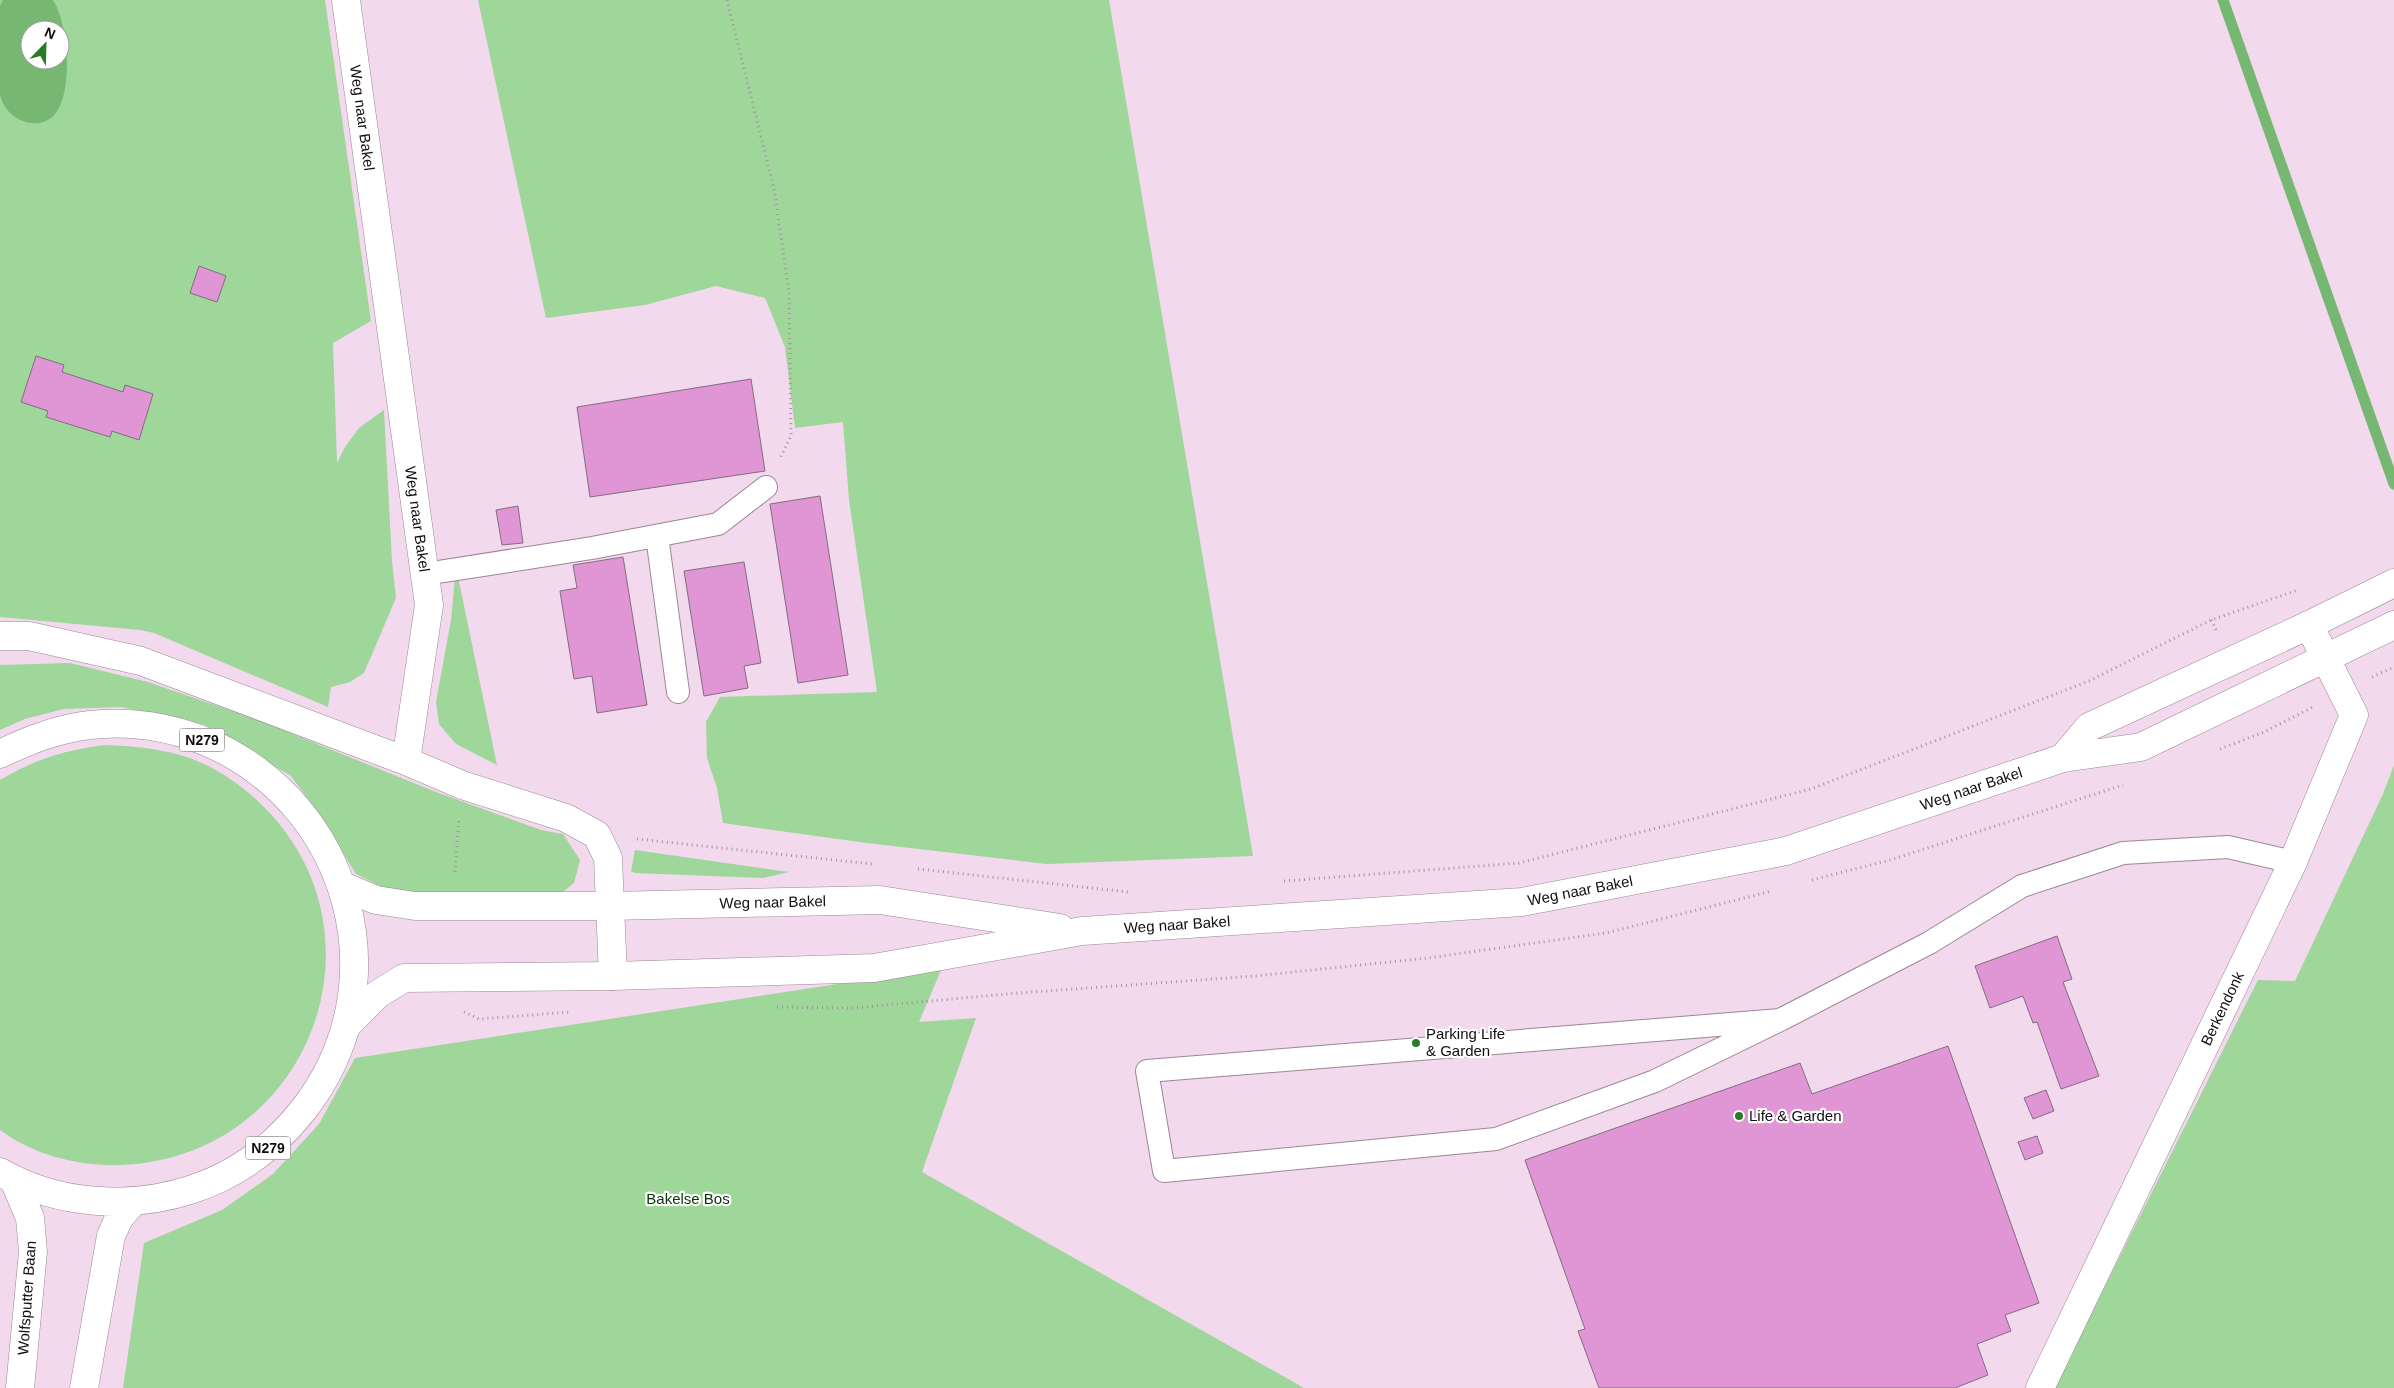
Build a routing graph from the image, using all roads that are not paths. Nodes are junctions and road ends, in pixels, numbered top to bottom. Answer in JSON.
{"nodes":[{"id":1,"x":346,"y":0,"type":"edge"},
{"id":2,"x":766,"y":487,"type":"road end"},
{"id":3,"x":657,"y":536,"type":"junction"},
{"id":4,"x":424,"y":574,"type":"junction"},
{"id":5,"x":2394,"y":583,"type":"edge"},
{"id":6,"x":2309,"y":625,"type":"junction"},
{"id":7,"x":2394,"y":625,"type":"edge"},
{"id":8,"x":0,"y":636,"type":"edge"},
{"id":9,"x":2326,"y":658,"type":"junction"},
{"id":10,"x":678,"y":692,"type":"dead end"},
{"id":11,"x":0,"y":754,"type":"edge"},
{"id":12,"x":2064,"y":758,"type":"junction"},
{"id":13,"x":406,"y":761,"type":"junction"},
{"id":14,"x":2293,"y":862,"type":"junction"},
{"id":15,"x":342,"y":886,"type":"junction"},
{"id":16,"x":610,"y":906,"type":"junction"},
{"id":17,"x":1082,"y":931,"type":"junction"},
{"id":18,"x":613,"y":976,"type":"junction"},
{"id":19,"x":1780,"y":1020,"type":"junction"},
{"id":20,"x":347,"y":1025,"type":"junction"},
{"id":21,"x":7,"y":1176,"type":"edge"},
{"id":22,"x":133,"y":1202,"type":"junction"},
{"id":23,"x":20,"y":1388,"type":"edge"},
{"id":24,"x":84,"y":1388,"type":"edge"},
{"id":25,"x":2040,"y":1388,"type":"edge"}],
"edges":[{"from":1,"to":4,"type":"main road","name":"Weg naar Bakel"},
{"from":2,"to":3,"type":"lane"},
{"from":3,"to":4,"type":"lane"},
{"from":3,"to":10,"type":"lane"},
{"from":4,"to":13,"type":"main road","name":"Weg naar Bakel"},
{"from":5,"to":6,"type":"main road"},
{"from":6,"to":9,"type":"main road","name":"Berkendonk"},
{"from":6,"to":12,"type":"main road"},
{"from":7,"to":9,"type":"main road","name":"Weg naar Bakel"},
{"from":8,"to":13,"type":"main road"},
{"from":9,"to":12,"type":"main road","name":"Weg naar Bakel"},
{"from":9,"to":14,"type":"main road","name":"Berkendonk"},
{"from":11,"to":15,"type":"main road","number":"N279"},
{"from":12,"to":17,"type":"main road","name":"Weg naar Bakel"},
{"from":13,"to":16,"type":"main road"},
{"from":14,"to":19,"type":"lane"},
{"from":14,"to":25,"type":"main road","name":"Berkendonk"},
{"from":15,"to":16,"type":"main road","name":"Weg naar Bakel"},
{"from":15,"to":20,"type":"main road","number":"N279"},
{"from":16,"to":17,"type":"main road","name":"Weg naar Bakel"},
{"from":16,"to":18,"type":"main road"},
{"from":17,"to":18,"type":"main road","name":"Weg naar Bakel"},
{"from":18,"to":20,"type":"main road","name":"Weg naar Bakel"},
{"from":19,"to":19,"type":"lane"},
{"from":20,"to":22,"type":"main road","number":"N279"},
{"from":21,"to":22,"type":"main road","number":"N279"},
{"from":21,"to":23,"type":"main road","name":"Wolfsputter Baan","number":"N279"},
{"from":22,"to":24,"type":"main road"}]}
